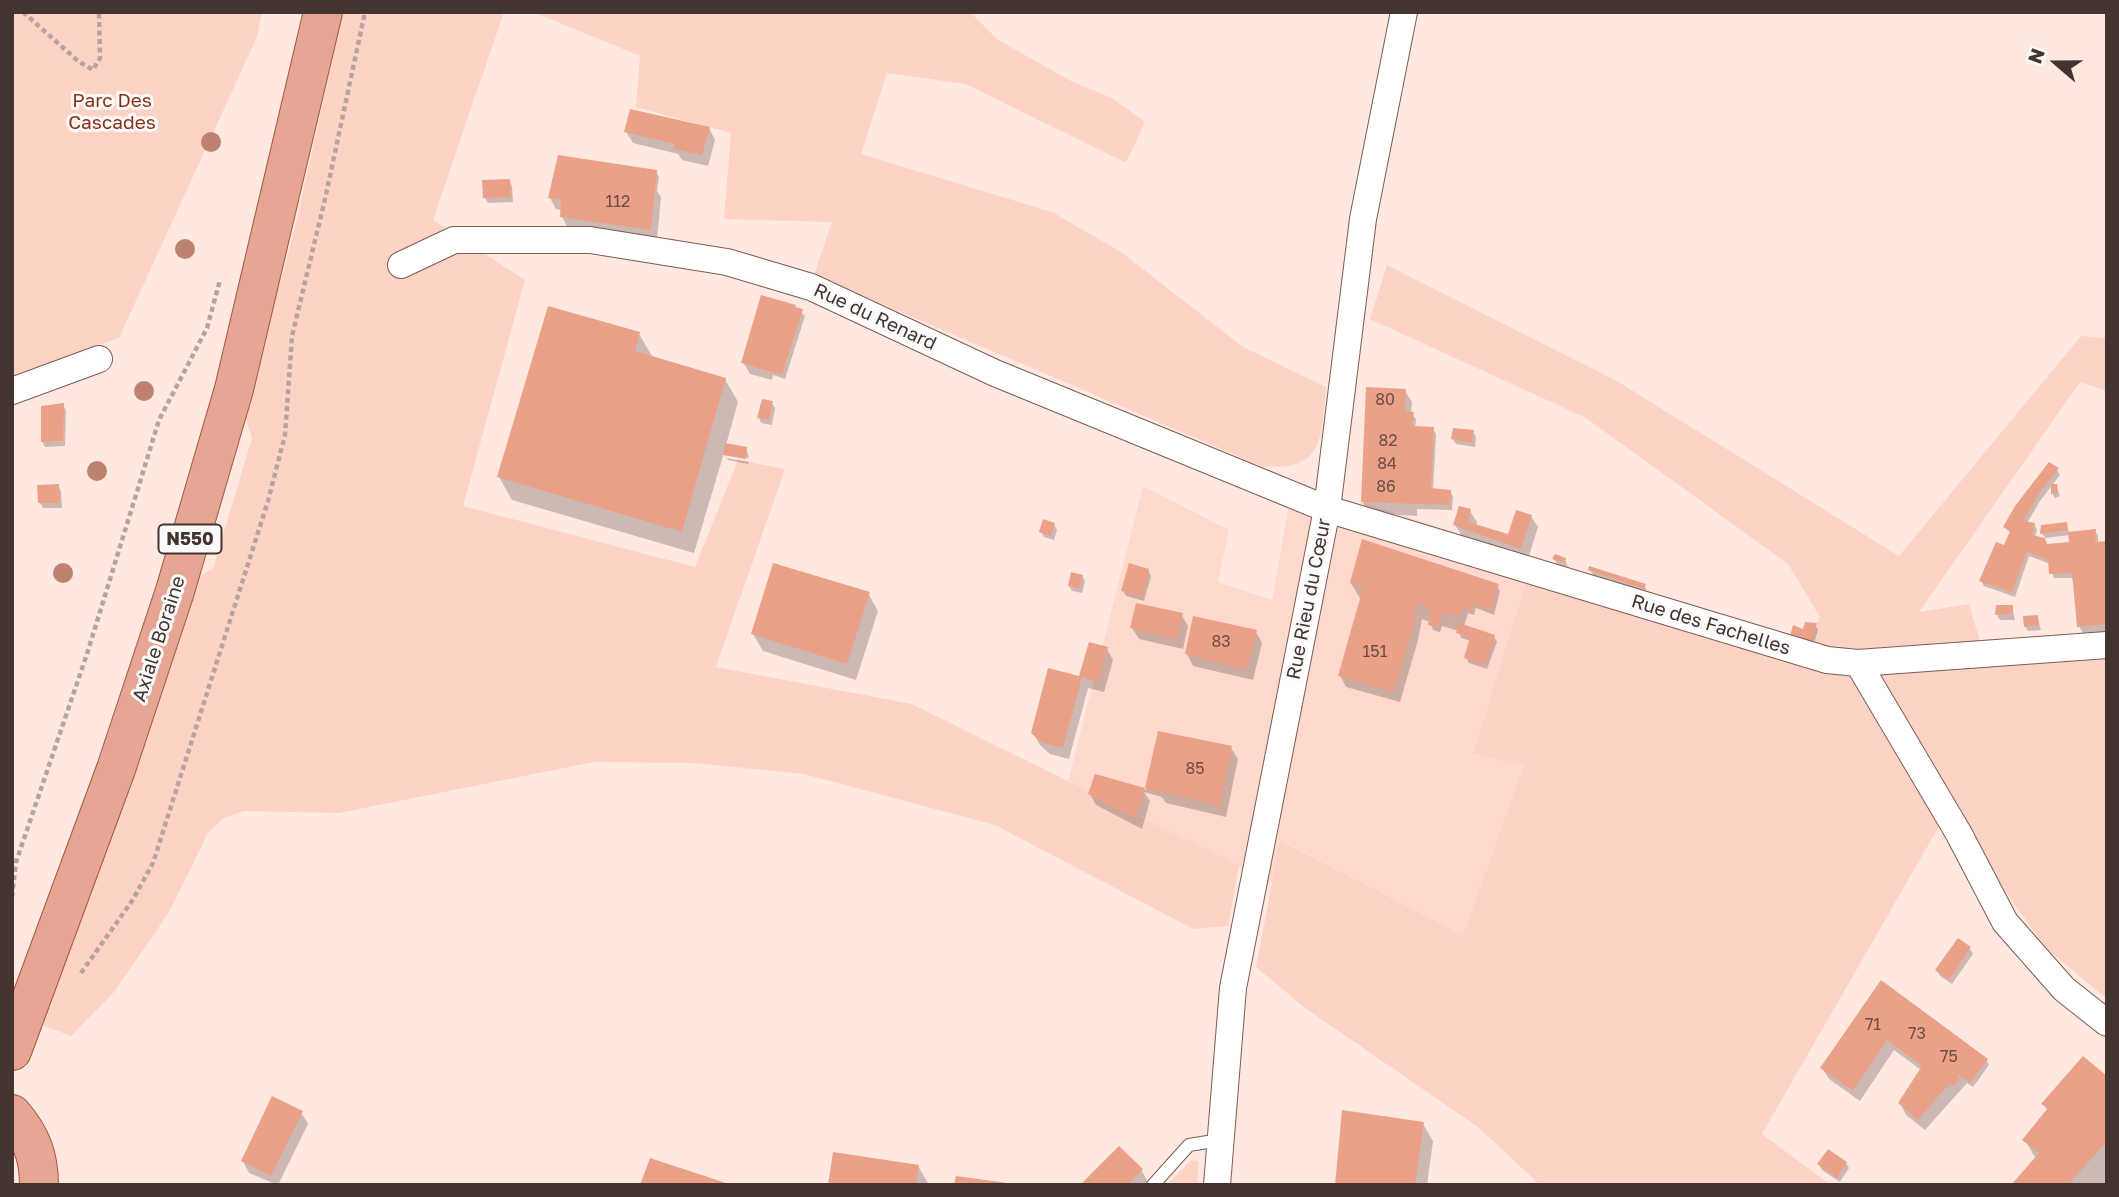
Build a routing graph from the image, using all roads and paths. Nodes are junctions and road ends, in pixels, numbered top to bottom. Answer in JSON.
{"nodes":[{"id":1,"x":23,"y":12,"type":"edge"},
{"id":2,"x":99,"y":12,"type":"edge"},
{"id":3,"x":323,"y":12,"type":"edge"},
{"id":4,"x":365,"y":12,"type":"edge"},
{"id":5,"x":1404,"y":12,"type":"edge"},
{"id":6,"x":401,"y":265,"type":"dead end"},
{"id":7,"x":221,"y":276,"type":"dead end"},
{"id":8,"x":99,"y":359,"type":"dead end"},
{"id":9,"x":12,"y":391,"type":"edge"},
{"id":10,"x":1327,"y":509,"type":"junction"},
{"id":11,"x":2107,"y":645,"type":"edge"},
{"id":12,"x":1858,"y":663,"type":"junction"},
{"id":13,"x":12,"y":897,"type":"edge"},
{"id":14,"x":78,"y":977,"type":"dead end"},
{"id":15,"x":2107,"y":1023,"type":"edge"},
{"id":16,"x":12,"y":1051,"type":"edge"},
{"id":17,"x":12,"y":1114,"type":"edge"},
{"id":18,"x":1220,"y":1140,"type":"junction"},
{"id":19,"x":39,"y":1185,"type":"edge"},
{"id":20,"x":1153,"y":1185,"type":"edge"},
{"id":21,"x":1217,"y":1185,"type":"edge"}],
"edges":[{"from":1,"to":2,"type":"path"},
{"from":3,"to":16,"type":"main road","name":"Axiale Boraine","number":"N550"},
{"from":4,"to":14,"type":"path"},
{"from":5,"to":10,"type":"street","name":"Rue Rieu du Cœur"},
{"from":6,"to":10,"type":"street","name":"Rue du Renard"},
{"from":7,"to":13,"type":"path"},
{"from":8,"to":9,"type":"street"},
{"from":10,"to":12,"type":"street","name":"Rue des Fachelles"},
{"from":10,"to":18,"type":"street","name":"Rue Rieu du Cœur"},
{"from":11,"to":12,"type":"street","name":"Rue des Fachelles"},
{"from":12,"to":15,"type":"street"},
{"from":17,"to":19,"type":"main road"},
{"from":18,"to":20,"type":"lane"},
{"from":18,"to":21,"type":"street","name":"Rue Rieu du Cœur"}]}
